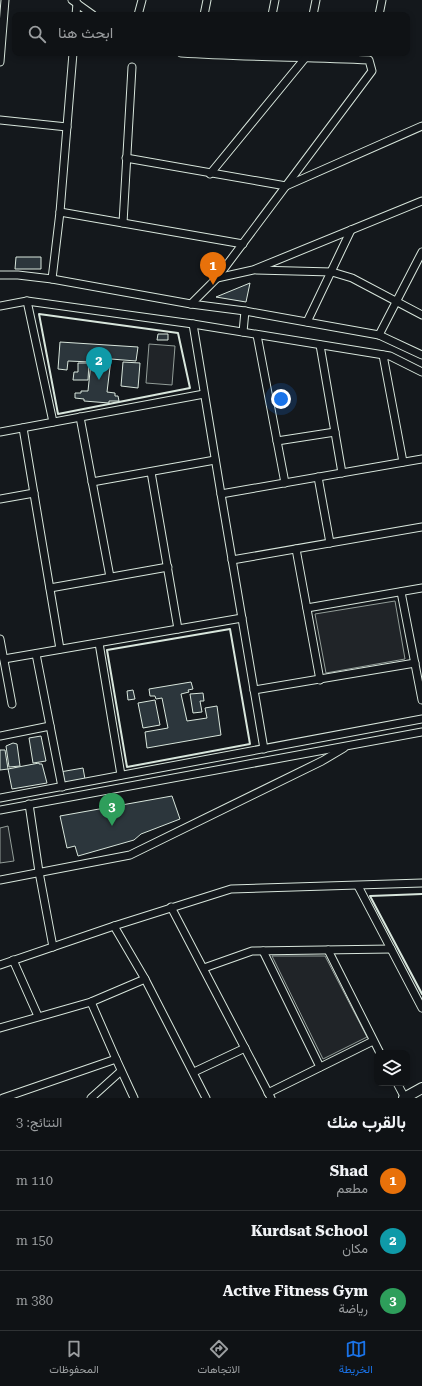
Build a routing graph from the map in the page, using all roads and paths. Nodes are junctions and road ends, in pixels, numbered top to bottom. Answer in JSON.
{"nodes":[{"id":1,"x":5,"y":0,"type":"edge"},
{"id":2,"x":142,"y":0,"type":"edge"},
{"id":3,"x":207,"y":0,"type":"edge"},
{"id":4,"x":275,"y":0,"type":"edge"},
{"id":5,"x":316,"y":0,"type":"edge"},
{"id":6,"x":382,"y":0,"type":"edge"},
{"id":7,"x":75,"y":2,"type":"edge"},
{"id":8,"x":76,"y":12,"type":"edge"},
{"id":9,"x":89,"y":12,"type":"edge"},
{"id":10,"x":139,"y":12,"type":"edge"},
{"id":11,"x":205,"y":12,"type":"edge"},
{"id":12,"x":273,"y":12,"type":"edge"},
{"id":13,"x":314,"y":12,"type":"edge"},
{"id":14,"x":380,"y":12,"type":"edge"},
{"id":15,"x":73,"y":56,"type":"edge"},
{"id":16,"x":305,"y":56,"type":"edge"},
{"id":17,"x":370,"y":56,"type":"edge"},
{"id":18,"x":0,"y":62,"type":"edge"},
{"id":19,"x":132,"y":67,"type":"dead end"},
{"id":20,"x":0,"y":120,"type":"edge"},
{"id":21,"x":422,"y":126,"type":"edge"},
{"id":22,"x":67,"y":127,"type":"junction"},
{"id":23,"x":126,"y":158,"type":"junction"},
{"id":24,"x":210,"y":174,"type":"junction"},
{"id":25,"x":286,"y":186,"type":"junction"},
{"id":26,"x":422,"y":201,"type":"edge"},
{"id":27,"x":60,"y":212,"type":"junction"},
{"id":28,"x":123,"y":223,"type":"junction"},
{"id":29,"x":351,"y":230,"type":"junction"},
{"id":30,"x":243,"y":244,"type":"junction"},
{"id":31,"x":422,"y":252,"type":"edge"},
{"id":32,"x":253,"y":270,"type":"junction"},
{"id":33,"x":332,"y":272,"type":"junction"},
{"id":34,"x":0,"y":275,"type":"edge"},
{"id":35,"x":217,"y":278,"type":"junction"},
{"id":36,"x":52,"y":279,"type":"junction"},
{"id":37,"x":27,"y":301,"type":"junction"},
{"id":38,"x":396,"y":302,"type":"junction"},
{"id":39,"x":191,"y":304,"type":"junction"},
{"id":40,"x":0,"y":306,"type":"edge"},
{"id":41,"x":245,"y":311,"type":"junction"},
{"id":42,"x":422,"y":315,"type":"edge"},
{"id":43,"x":307,"y":322,"type":"junction"},
{"id":44,"x":193,"y":324,"type":"junction"},
{"id":45,"x":243,"y":332,"type":"junction"},
{"id":46,"x":257,"y":335,"type":"junction"},
{"id":47,"x":379,"y":335,"type":"junction"},
{"id":48,"x":320,"y":345,"type":"junction"},
{"id":49,"x":383,"y":355,"type":"junction"},
{"id":50,"x":422,"y":355,"type":"edge"},
{"id":51,"x":422,"y":372,"type":"edge"},
{"id":52,"x":204,"y":394,"type":"junction"},
{"id":53,"x":80,"y":417,"type":"junction"},
{"id":54,"x":53,"y":422,"type":"junction"},
{"id":55,"x":23,"y":428,"type":"junction"},
{"id":56,"x":0,"y":432,"type":"edge"},
{"id":57,"x":335,"y":432,"type":"junction"},
{"id":58,"x":277,"y":441,"type":"junction"},
{"id":59,"x":422,"y":459,"type":"edge"},
{"id":60,"x":215,"y":460,"type":"junction"},
{"id":61,"x":403,"y":462,"type":"junction"},
{"id":62,"x":151,"y":472,"type":"junction"},
{"id":63,"x":342,"y":473,"type":"junction"},
{"id":64,"x":318,"y":477,"type":"junction"},
{"id":65,"x":92,"y":482,"type":"junction"},
{"id":66,"x":285,"y":483,"type":"junction"},
{"id":67,"x":34,"y":493,"type":"junction"},
{"id":68,"x":221,"y":494,"type":"junction"},
{"id":69,"x":0,"y":499,"type":"edge"},
{"id":70,"x":422,"y":526,"type":"edge"},
{"id":71,"x":330,"y":543,"type":"junction"},
{"id":72,"x":296,"y":549,"type":"junction"},
{"id":73,"x":232,"y":560,"type":"junction"},
{"id":74,"x":168,"y":567,"type":"junction"},
{"id":75,"x":110,"y":577,"type":"junction"},
{"id":76,"x":50,"y":588,"type":"junction"},
{"id":77,"x":422,"y":588,"type":"edge"},
{"id":78,"x":401,"y":592,"type":"junction"},
{"id":79,"x":306,"y":608,"type":"junction"},
{"id":80,"x":242,"y":618,"type":"junction"},
{"id":81,"x":178,"y":629,"type":"junction"},
{"id":82,"x":0,"y":639,"type":"edge"},
{"id":83,"x":99,"y":643,"type":"junction"},
{"id":84,"x":60,"y":649,"type":"junction"},
{"id":85,"x":36,"y":654,"type":"junction"},
{"id":86,"x":4,"y":659,"type":"junction"},
{"id":87,"x":415,"y":664,"type":"junction"},
{"id":88,"x":320,"y":680,"type":"junction"},
{"id":89,"x":254,"y":690,"type":"junction"},
{"id":90,"x":422,"y":700,"type":"edge"},
{"id":91,"x":12,"y":704,"type":"dead end"},
{"id":92,"x":422,"y":719,"type":"edge"},
{"id":93,"x":50,"y":726,"type":"junction"},
{"id":94,"x":422,"y":732,"type":"edge"},
{"id":95,"x":0,"y":736,"type":"edge"},
{"id":96,"x":350,"y":745,"type":"junction"},
{"id":97,"x":264,"y":749,"type":"junction"},
{"id":98,"x":121,"y":776,"type":"junction"},
{"id":99,"x":62,"y":787,"type":"junction"},
{"id":100,"x":0,"y":798,"type":"edge"},
{"id":101,"x":28,"y":804,"type":"junction"},
{"id":102,"x":0,"y":810,"type":"edge"},
{"id":103,"x":39,"y":872,"type":"junction"},
{"id":104,"x":0,"y":880,"type":"edge"},
{"id":105,"x":422,"y":883,"type":"edge"},
{"id":106,"x":358,"y":886,"type":"junction"},
{"id":107,"x":171,"y":907,"type":"junction"},
{"id":108,"x":114,"y":926,"type":"junction"},
{"id":109,"x":53,"y":947,"type":"junction"},
{"id":110,"x":392,"y":949,"type":"junction"},
{"id":111,"x":328,"y":950,"type":"junction"},
{"id":112,"x":263,"y":951,"type":"junction"},
{"id":113,"x":13,"y":960,"type":"junction"},
{"id":114,"x":0,"y":965,"type":"edge"},
{"id":115,"x":204,"y":968,"type":"junction"},
{"id":116,"x":145,"y":979,"type":"junction"},
{"id":117,"x":90,"y":1002,"type":"junction"},
{"id":118,"x":422,"y":1008,"type":"edge"},
{"id":119,"x":38,"y":1016,"type":"junction"},
{"id":120,"x":0,"y":1028,"type":"edge"},
{"id":121,"x":373,"y":1041,"type":"junction"},
{"id":122,"x":245,"y":1048,"type":"junction"},
{"id":123,"x":378,"y":1050,"type":"edge"},
{"id":124,"x":116,"y":1059,"type":"junction"},
{"id":125,"x":320,"y":1067,"type":"junction"},
{"id":126,"x":121,"y":1071,"type":"junction"},
{"id":127,"x":194,"y":1072,"type":"junction"},
{"id":128,"x":399,"y":1086,"type":"edge"},
{"id":129,"x":422,"y":1088,"type":"edge"},
{"id":130,"x":269,"y":1095,"type":"edge"},
{"id":131,"x":3,"y":1098,"type":"edge"},
{"id":132,"x":91,"y":1098,"type":"edge"},
{"id":133,"x":134,"y":1098,"type":"edge"},
{"id":134,"x":206,"y":1098,"type":"edge"},
{"id":135,"x":405,"y":1098,"type":"edge"}],
"edges":[{"from":1,"to":18,"type":"street"},
{"from":2,"to":10,"type":"street"},
{"from":3,"to":11,"type":"street"},
{"from":4,"to":12,"type":"street"},
{"from":5,"to":13,"type":"street"},
{"from":6,"to":14,"type":"street"},
{"from":7,"to":8,"type":"street"},
{"from":7,"to":9,"type":"street"},
{"from":15,"to":22,"type":"street"},
{"from":16,"to":24,"type":"street"},
{"from":17,"to":25,"type":"street"},
{"from":19,"to":23,"type":"street"},
{"from":20,"to":22,"type":"street"},
{"from":21,"to":25,"type":"street"},
{"from":22,"to":27,"type":"street"},
{"from":23,"to":24,"type":"street"},
{"from":23,"to":28,"type":"street"},
{"from":24,"to":25,"type":"street"},
{"from":25,"to":30,"type":"street"},
{"from":26,"to":29,"type":"street"},
{"from":27,"to":28,"type":"street"},
{"from":27,"to":36,"type":"street"},
{"from":28,"to":30,"type":"street"},
{"from":29,"to":32,"type":"street"},
{"from":29,"to":33,"type":"street"},
{"from":30,"to":35,"type":"street"},
{"from":31,"to":38,"type":"street"},
{"from":32,"to":33,"type":"street"},
{"from":32,"to":35,"type":"street"},
{"from":33,"to":38,"type":"street"},
{"from":33,"to":43,"type":"street"},
{"from":34,"to":36,"type":"street"},
{"from":35,"to":39,"type":"street"},
{"from":36,"to":39,"type":"street"},
{"from":37,"to":40,"type":"street"},
{"from":37,"to":44,"type":"street"},
{"from":37,"to":54,"type":"street"},
{"from":38,"to":42,"type":"street"},
{"from":38,"to":47,"type":"street"},
{"from":39,"to":41,"type":"street"},
{"from":41,"to":43,"type":"street"},
{"from":41,"to":45,"type":"street"},
{"from":43,"to":47,"type":"street"},
{"from":44,"to":45,"type":"street"},
{"from":44,"to":52,"type":"street"},
{"from":45,"to":46,"type":"street"},
{"from":46,"to":48,"type":"street"},
{"from":46,"to":58,"type":"street"},
{"from":47,"to":50,"type":"street"},
{"from":48,"to":49,"type":"street"},
{"from":48,"to":57,"type":"street"},
{"from":49,"to":51,"type":"street"},
{"from":49,"to":61,"type":"street"},
{"from":52,"to":53,"type":"street"},
{"from":52,"to":60,"type":"street"},
{"from":53,"to":54,"type":"street"},
{"from":53,"to":65,"type":"street"},
{"from":54,"to":55,"type":"street"},
{"from":55,"to":56,"type":"street"},
{"from":55,"to":67,"type":"street"},
{"from":57,"to":58,"type":"street"},
{"from":57,"to":63,"type":"street"},
{"from":58,"to":66,"type":"street"},
{"from":59,"to":61,"type":"street"},
{"from":60,"to":62,"type":"street"},
{"from":60,"to":68,"type":"street"},
{"from":61,"to":63,"type":"street"},
{"from":62,"to":65,"type":"street"},
{"from":62,"to":74,"type":"street"},
{"from":63,"to":64,"type":"street"},
{"from":64,"to":66,"type":"street"},
{"from":64,"to":71,"type":"street"},
{"from":65,"to":75,"type":"street"},
{"from":66,"to":68,"type":"street"},
{"from":67,"to":69,"type":"street"},
{"from":67,"to":76,"type":"street"},
{"from":68,"to":73,"type":"street"},
{"from":70,"to":71,"type":"street"},
{"from":71,"to":72,"type":"street"},
{"from":72,"to":73,"type":"street"},
{"from":72,"to":79,"type":"street"},
{"from":73,"to":80,"type":"street"},
{"from":74,"to":75,"type":"street"},
{"from":74,"to":81,"type":"street"},
{"from":75,"to":76,"type":"street"},
{"from":76,"to":84,"type":"street"},
{"from":77,"to":78,"type":"street"},
{"from":78,"to":79,"type":"street"},
{"from":78,"to":87,"type":"street"},
{"from":79,"to":88,"type":"street"},
{"from":80,"to":81,"type":"street"},
{"from":80,"to":89,"type":"street"},
{"from":81,"to":83,"type":"street"},
{"from":82,"to":86,"type":"street"},
{"from":83,"to":84,"type":"street"},
{"from":83,"to":98,"type":"street"},
{"from":84,"to":85,"type":"street"},
{"from":85,"to":86,"type":"street"},
{"from":85,"to":93,"type":"street"},
{"from":86,"to":91,"type":"street"},
{"from":87,"to":88,"type":"street"},
{"from":87,"to":90,"type":"street"},
{"from":88,"to":89,"type":"street"},
{"from":89,"to":97,"type":"street"},
{"from":92,"to":97,"type":"street"},
{"from":93,"to":95,"type":"street"},
{"from":93,"to":99,"type":"street"},
{"from":94,"to":96,"type":"street"},
{"from":96,"to":101,"type":"street"},
{"from":96,"to":103,"type":"street"},
{"from":97,"to":98,"type":"street"},
{"from":98,"to":99,"type":"street"},
{"from":99,"to":100,"type":"street"},
{"from":101,"to":102,"type":"street"},
{"from":101,"to":103,"type":"street"},
{"from":103,"to":104,"type":"street"},
{"from":103,"to":109,"type":"street"},
{"from":105,"to":106,"type":"street"},
{"from":106,"to":107,"type":"street"},
{"from":106,"to":110,"type":"street"},
{"from":107,"to":108,"type":"street"},
{"from":107,"to":115,"type":"street"},
{"from":108,"to":109,"type":"street"},
{"from":108,"to":116,"type":"street"},
{"from":109,"to":113,"type":"street"},
{"from":110,"to":111,"type":"street"},
{"from":110,"to":118,"type":"street"},
{"from":111,"to":112,"type":"street"},
{"from":111,"to":121,"type":"street"},
{"from":112,"to":115,"type":"street"},
{"from":112,"to":125,"type":"street"},
{"from":113,"to":114,"type":"street"},
{"from":113,"to":119,"type":"street"},
{"from":115,"to":122,"type":"street"},
{"from":116,"to":117,"type":"street"},
{"from":116,"to":127,"type":"street"},
{"from":117,"to":119,"type":"street"},
{"from":117,"to":124,"type":"street"},
{"from":119,"to":120,"type":"street"},
{"from":121,"to":123,"type":"street"},
{"from":121,"to":125,"type":"street"},
{"from":122,"to":127,"type":"street"},
{"from":122,"to":130,"type":"street"},
{"from":124,"to":126,"type":"street"},
{"from":124,"to":131,"type":"street"},
{"from":125,"to":130,"type":"street"},
{"from":126,"to":132,"type":"street"},
{"from":126,"to":133,"type":"street"},
{"from":127,"to":134,"type":"street"},
{"from":128,"to":135,"type":"street"},
{"from":129,"to":135,"type":"street"}]}
